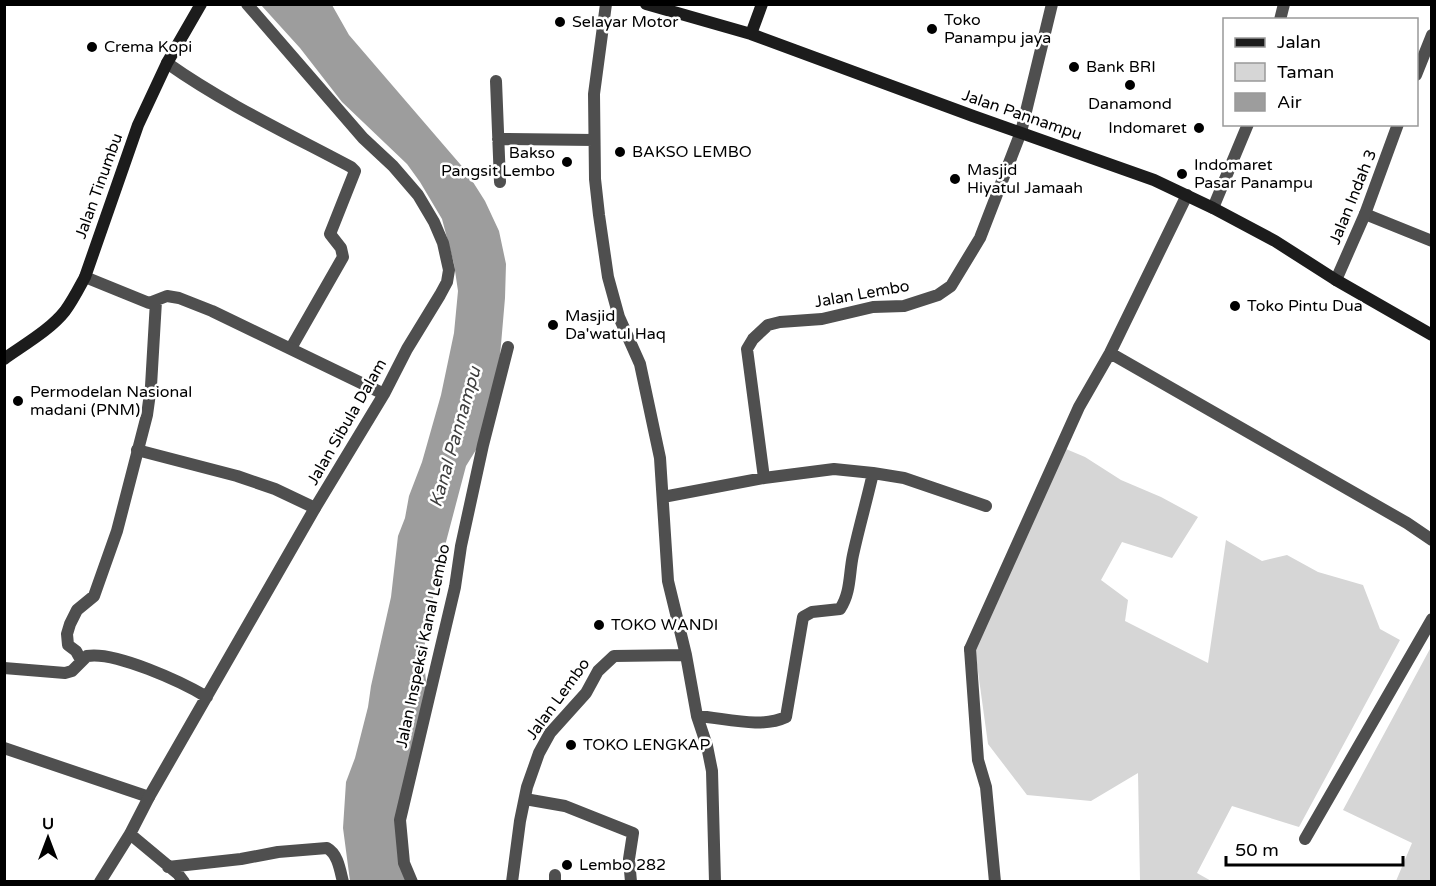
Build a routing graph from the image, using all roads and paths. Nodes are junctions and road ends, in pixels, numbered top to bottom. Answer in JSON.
{"nodes":[{"id":1,"x":201,"y":4,"type":"edge"},
{"id":2,"x":247,"y":4,"type":"edge"},
{"id":3,"x":606,"y":4,"type":"edge"},
{"id":4,"x":646,"y":4,"type":"edge"},
{"id":5,"x":762,"y":4,"type":"edge"},
{"id":6,"x":1053,"y":4,"type":"edge"},
{"id":7,"x":752,"y":34,"type":"junction"},
{"id":8,"x":1431,"y":35,"type":"edge"},
{"id":9,"x":167,"y":63,"type":"junction"},
{"id":10,"x":1418,"y":70,"type":"edge"},
{"id":11,"x":496,"y":81,"type":"dead end"},
{"id":12,"x":1247,"y":126,"type":"edge"},
{"id":13,"x":1397,"y":126,"type":"edge"},
{"id":14,"x":1021,"y":132,"type":"junction"},
{"id":15,"x":498,"y":139,"type":"junction"},
{"id":16,"x":594,"y":140,"type":"junction"},
{"id":17,"x":500,"y":182,"type":"dead end"},
{"id":18,"x":1187,"y":195,"type":"junction"},
{"id":19,"x":1213,"y":208,"type":"junction"},
{"id":20,"x":1365,"y":214,"type":"junction"},
{"id":21,"x":1431,"y":241,"type":"edge"},
{"id":22,"x":85,"y":277,"type":"junction"},
{"id":23,"x":1336,"y":280,"type":"junction"},
{"id":24,"x":156,"y":302,"type":"junction"},
{"id":25,"x":1431,"y":335,"type":"edge"},
{"id":26,"x":508,"y":347,"type":"dead end"},
{"id":27,"x":291,"y":348,"type":"junction"},
{"id":28,"x":1110,"y":353,"type":"junction"},
{"id":29,"x":4,"y":359,"type":"edge"},
{"id":30,"x":384,"y":394,"type":"junction"},
{"id":31,"x":137,"y":450,"type":"junction"},
{"id":32,"x":873,"y":473,"type":"junction"},
{"id":33,"x":764,"y":478,"type":"junction"},
{"id":34,"x":663,"y":497,"type":"junction"},
{"id":35,"x":986,"y":506,"type":"dead end"},
{"id":36,"x":315,"y":508,"type":"junction"},
{"id":37,"x":1431,"y":540,"type":"edge"},
{"id":38,"x":1431,"y":619,"type":"edge"},
{"id":39,"x":686,"y":655,"type":"junction"},
{"id":40,"x":81,"y":660,"type":"junction"},
{"id":41,"x":4,"y":668,"type":"edge"},
{"id":42,"x":207,"y":697,"type":"junction"},
{"id":43,"x":697,"y":716,"type":"junction"},
{"id":44,"x":4,"y":748,"type":"edge"},
{"id":45,"x":149,"y":797,"type":"junction"},
{"id":46,"x":525,"y":799,"type":"junction"},
{"id":47,"x":130,"y":834,"type":"junction"},
{"id":48,"x":1305,"y":839,"type":"dead end"},
{"id":49,"x":168,"y":867,"type":"junction"},
{"id":50,"x":99,"y":882,"type":"edge"},
{"id":51,"x":184,"y":882,"type":"edge"},
{"id":52,"x":343,"y":882,"type":"edge"},
{"id":53,"x":412,"y":882,"type":"edge"},
{"id":54,"x":512,"y":882,"type":"edge"},
{"id":55,"x":631,"y":882,"type":"edge"},
{"id":56,"x":714,"y":882,"type":"edge"},
{"id":57,"x":995,"y":882,"type":"edge"}],
"edges":[{"from":1,"to":9,"type":"main road","name":"Jalan Tinumbu"},
{"from":2,"to":30,"type":"street","name":"Jalan Sibula Dalam"},
{"from":3,"to":16,"type":"street"},
{"from":4,"to":7,"type":"main road","name":"Jalan Pannampu"},
{"from":5,"to":7,"type":"main road"},
{"from":6,"to":14,"type":"street","name":"Jalan Lembo"},
{"from":7,"to":14,"type":"main road","name":"Jalan Pannampu"},
{"from":8,"to":10,"type":"street"},
{"from":9,"to":22,"type":"main road","name":"Jalan Tinumbu"},
{"from":9,"to":27,"type":"street"},
{"from":11,"to":15,"type":"street"},
{"from":12,"to":19,"type":"street"},
{"from":13,"to":20,"type":"street","name":"Jalan Indah 3"},
{"from":14,"to":18,"type":"main road","name":"Jalan Pannampu"},
{"from":14,"to":33,"type":"street","name":"Jalan Lembo"},
{"from":15,"to":16,"type":"street"},
{"from":15,"to":17,"type":"street"},
{"from":16,"to":34,"type":"street"},
{"from":18,"to":19,"type":"main road","name":"Jalan Pannampu"},
{"from":18,"to":28,"type":"street"},
{"from":19,"to":23,"type":"main road","name":"Jalan Pannampu"},
{"from":20,"to":21,"type":"street"},
{"from":20,"to":23,"type":"street","name":"Jalan Indah 3"},
{"from":22,"to":24,"type":"street"},
{"from":22,"to":29,"type":"main road","name":"Jalan Tinumbu"},
{"from":23,"to":25,"type":"main road","name":"Jalan Pannampu"},
{"from":24,"to":27,"type":"street"},
{"from":24,"to":31,"type":"street"},
{"from":26,"to":53,"type":"street","name":"Jalan Inspeksi Kanal Lembo"},
{"from":27,"to":30,"type":"street"},
{"from":28,"to":37,"type":"street"},
{"from":28,"to":57,"type":"street"},
{"from":30,"to":36,"type":"street","name":"Jalan Sibula Dalam"},
{"from":31,"to":36,"type":"street"},
{"from":31,"to":40,"type":"street"},
{"from":32,"to":33,"type":"street"},
{"from":32,"to":35,"type":"street"},
{"from":32,"to":43,"type":"street"},
{"from":33,"to":34,"type":"street"},
{"from":34,"to":39,"type":"street"},
{"from":36,"to":42,"type":"street","name":"Jalan Sibula Dalam"},
{"from":38,"to":48,"type":"street"},
{"from":39,"to":43,"type":"street"},
{"from":39,"to":46,"type":"street","name":"Jalan Lembo"},
{"from":40,"to":41,"type":"street"},
{"from":40,"to":42,"type":"street"},
{"from":42,"to":45,"type":"street","name":"Jalan Sibula Dalam"},
{"from":43,"to":56,"type":"street"},
{"from":44,"to":45,"type":"street"},
{"from":45,"to":47,"type":"street","name":"Jalan Sibula Dalam"},
{"from":46,"to":54,"type":"street","name":"Jalan Lembo"},
{"from":46,"to":55,"type":"street"},
{"from":47,"to":49,"type":"street"},
{"from":47,"to":50,"type":"street","name":"Jalan Sibula Dalam"},
{"from":49,"to":51,"type":"street"},
{"from":49,"to":52,"type":"street"}]}
